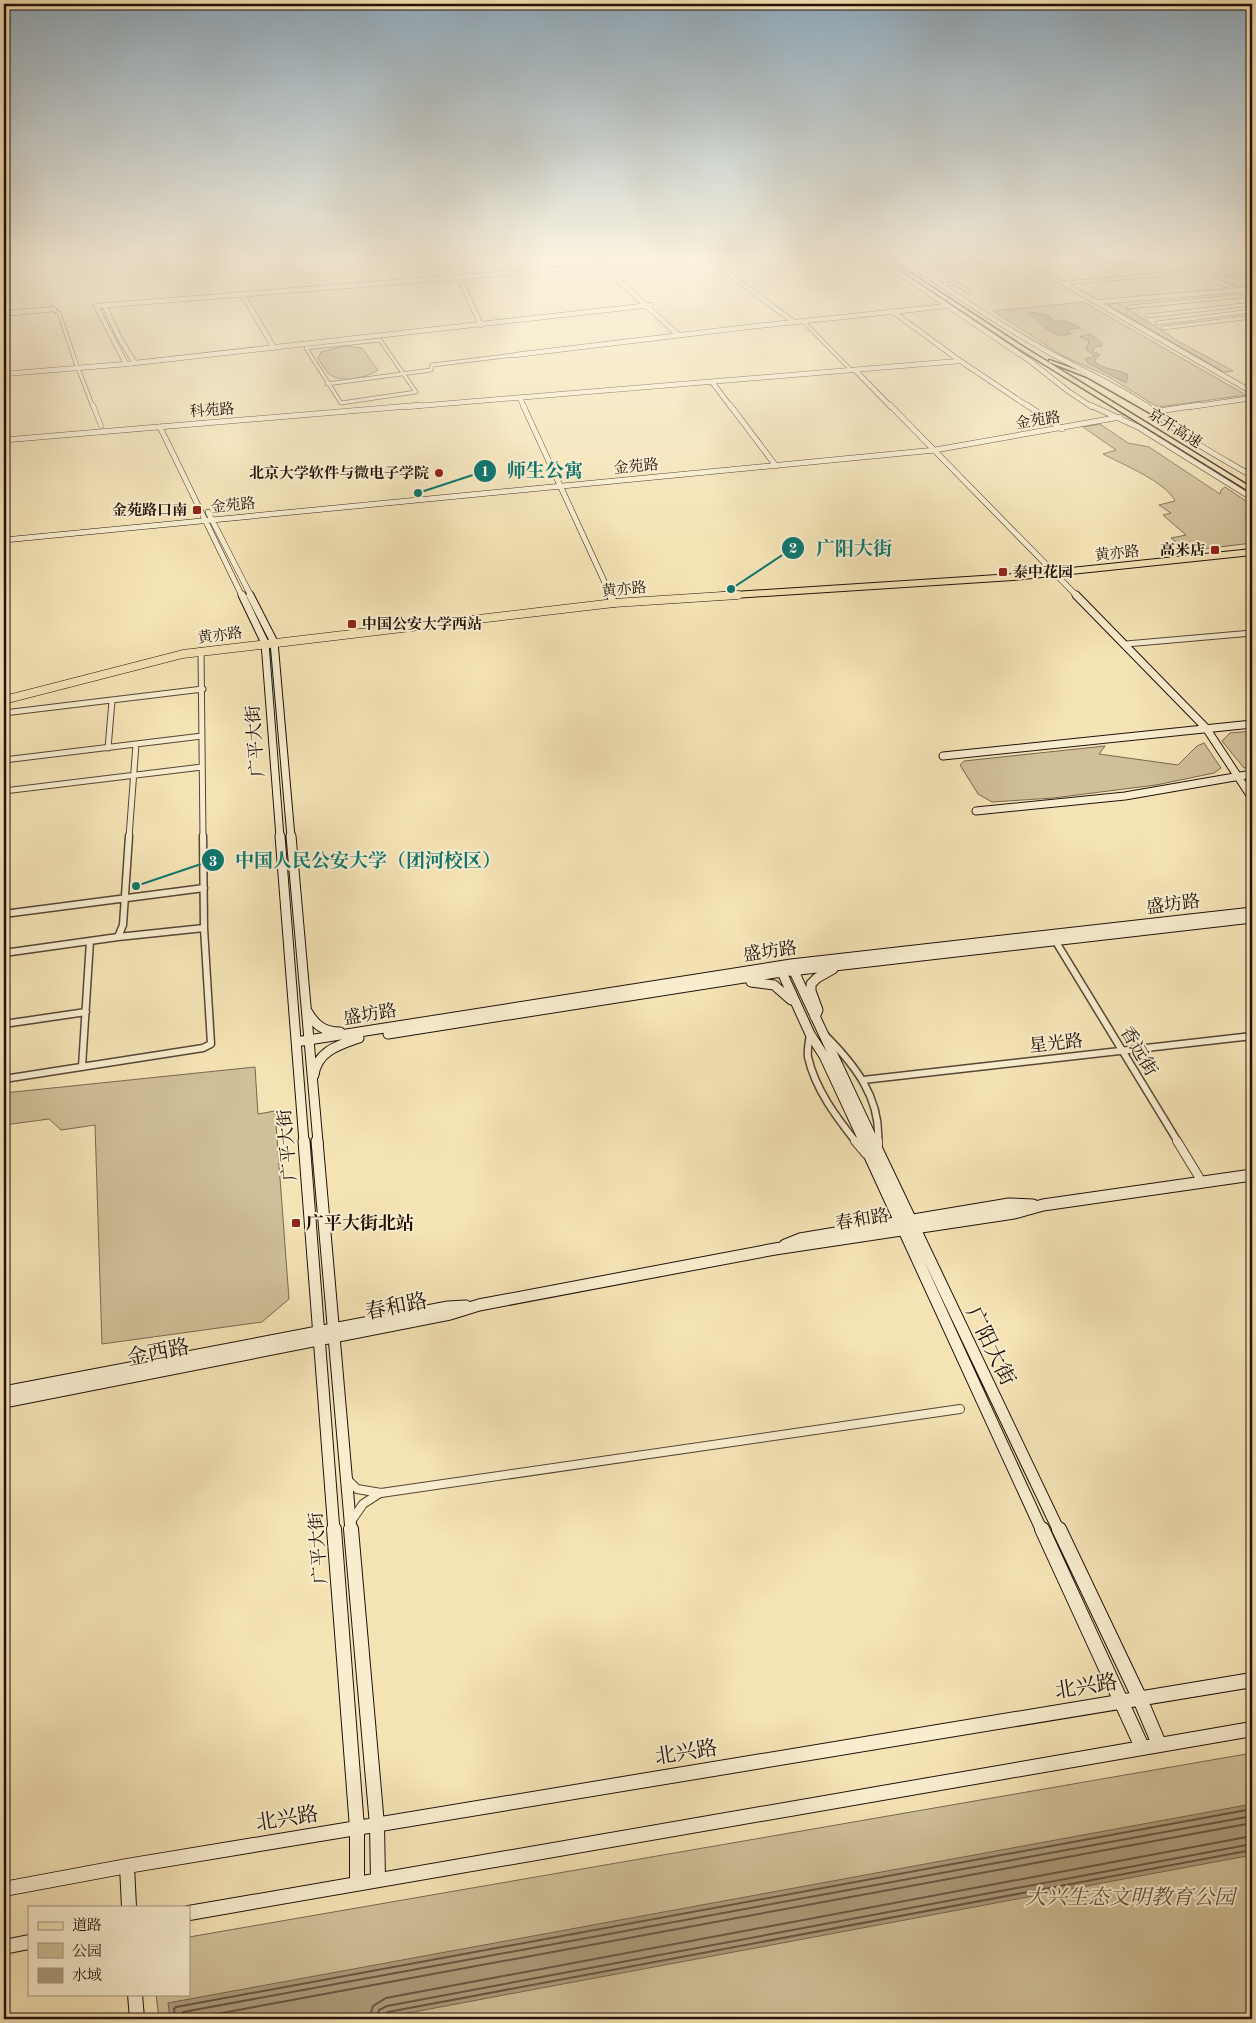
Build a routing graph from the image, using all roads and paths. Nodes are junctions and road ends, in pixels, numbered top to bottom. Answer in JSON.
{"nodes":[{"id":1,"x":72,"y":351,"type":"edge"},
{"id":2,"x":119,"y":351,"type":"edge"},
{"id":3,"x":128,"y":351,"type":"edge"},
{"id":4,"x":233,"y":351,"type":"edge"},
{"id":5,"x":308,"y":351,"type":"edge"},
{"id":6,"x":388,"y":351,"type":"edge"},
{"id":7,"x":543,"y":351,"type":"edge"},
{"id":8,"x":834,"y":351,"type":"edge"},
{"id":9,"x":946,"y":351,"type":"edge"},
{"id":10,"x":1016,"y":351,"type":"edge"},
{"id":11,"x":1026,"y":351,"type":"edge"},
{"id":12,"x":1035,"y":351,"type":"edge"},
{"id":13,"x":1047,"y":351,"type":"edge"},
{"id":14,"x":1183,"y":351,"type":"edge"},
{"id":15,"x":515,"y":355,"type":"joint"},
{"id":16,"x":1046,"y":358,"type":"junction"},
{"id":17,"x":1038,"y":359,"type":"junction"},
{"id":18,"x":959,"y":361,"type":"junction"},
{"id":19,"x":134,"y":362,"type":"junction"},
{"id":20,"x":125,"y":363,"type":"junction"},
{"id":21,"x":77,"y":367,"type":"junction"},
{"id":22,"x":853,"y":370,"type":"junction"},
{"id":23,"x":4,"y":373,"type":"edge"},
{"id":24,"x":404,"y":374,"type":"junction"},
{"id":25,"x":712,"y":382,"type":"junction"},
{"id":26,"x":327,"y":384,"type":"junction"},
{"id":27,"x":1252,"y":392,"type":"edge"},
{"id":28,"x":520,"y":398,"type":"junction"},
{"id":29,"x":1252,"y":398,"type":"edge"},
{"id":30,"x":360,"y":400,"type":"junction"},
{"id":31,"x":365,"y":410,"type":"junction"},
{"id":32,"x":1152,"y":412,"type":"junction"},
{"id":33,"x":1120,"y":417,"type":"junction"},
{"id":34,"x":101,"y":426,"type":"dead end"},
{"id":35,"x":163,"y":427,"type":"junction"},
{"id":36,"x":1062,"y":429,"type":"junction"},
{"id":37,"x":4,"y":440,"type":"edge"},
{"id":38,"x":935,"y":450,"type":"junction"},
{"id":39,"x":776,"y":466,"type":"junction"},
{"id":40,"x":1252,"y":476,"type":"edge"},
{"id":41,"x":1252,"y":485,"type":"edge"},
{"id":42,"x":561,"y":486,"type":"junction"},
{"id":43,"x":1252,"y":491,"type":"edge"},
{"id":44,"x":1252,"y":498,"type":"edge"},
{"id":45,"x":209,"y":520,"type":"junction"},
{"id":46,"x":4,"y":540,"type":"edge"},
{"id":47,"x":1252,"y":548,"type":"edge"},
{"id":48,"x":1252,"y":552,"type":"edge"},
{"id":49,"x":1052,"y":572,"type":"junction"},
{"id":50,"x":614,"y":601,"type":"junction"},
{"id":51,"x":1252,"y":634,"type":"edge"},
{"id":52,"x":268,"y":640,"type":"junction"},
{"id":53,"x":1126,"y":644,"type":"junction"},
{"id":54,"x":201,"y":651,"type":"junction"},
{"id":55,"x":203,"y":689,"type":"junction"},
{"id":56,"x":4,"y":695,"type":"edge"},
{"id":57,"x":4,"y":700,"type":"edge"},
{"id":58,"x":112,"y":701,"type":"junction"},
{"id":59,"x":4,"y":713,"type":"edge"},
{"id":60,"x":1252,"y":724,"type":"edge"},
{"id":61,"x":1206,"y":728,"type":"junction"},
{"id":62,"x":202,"y":736,"type":"junction"},
{"id":63,"x":136,"y":744,"type":"junction"},
{"id":64,"x":108,"y":748,"type":"junction"},
{"id":65,"x":943,"y":756,"type":"dead end"},
{"id":66,"x":4,"y":760,"type":"edge"},
{"id":67,"x":202,"y":767,"type":"junction"},
{"id":68,"x":1252,"y":774,"type":"edge"},
{"id":69,"x":134,"y":775,"type":"junction"},
{"id":70,"x":1238,"y":776,"type":"junction"},
{"id":71,"x":4,"y":791,"type":"edge"},
{"id":72,"x":1252,"y":798,"type":"edge"},
{"id":73,"x":976,"y":810,"type":"dead end"},
{"id":74,"x":204,"y":888,"type":"junction"},
{"id":75,"x":125,"y":898,"type":"junction"},
{"id":76,"x":1252,"y":912,"type":"edge"},
{"id":77,"x":4,"y":914,"type":"edge"},
{"id":78,"x":1252,"y":918,"type":"edge"},
{"id":79,"x":204,"y":928,"type":"junction"},
{"id":80,"x":118,"y":937,"type":"junction"},
{"id":81,"x":1053,"y":938,"type":"junction"},
{"id":82,"x":90,"y":941,"type":"junction"},
{"id":83,"x":4,"y":953,"type":"edge"},
{"id":84,"x":843,"y":966,"type":"junction"},
{"id":85,"x":786,"y":968,"type":"junction"},
{"id":86,"x":716,"y":982,"type":"junction"},
{"id":87,"x":304,"y":1005,"type":"junction"},
{"id":88,"x":798,"y":1007,"type":"junction"},
{"id":89,"x":86,"y":1012,"type":"junction"},
{"id":90,"x":815,"y":1017,"type":"junction"},
{"id":91,"x":4,"y":1024,"type":"edge"},
{"id":92,"x":385,"y":1028,"type":"junction"},
{"id":93,"x":822,"y":1032,"type":"junction"},
{"id":94,"x":1252,"y":1036,"type":"edge"},
{"id":95,"x":359,"y":1038,"type":"junction"},
{"id":96,"x":308,"y":1044,"type":"junction"},
{"id":97,"x":296,"y":1045,"type":"junction"},
{"id":98,"x":1122,"y":1051,"type":"junction"},
{"id":99,"x":82,"y":1066,"type":"junction"},
{"id":100,"x":4,"y":1078,"type":"edge"},
{"id":101,"x":862,"y":1080,"type":"junction"},
{"id":102,"x":312,"y":1087,"type":"junction"},
{"id":103,"x":878,"y":1149,"type":"junction"},
{"id":104,"x":1252,"y":1175,"type":"edge"},
{"id":105,"x":1202,"y":1182,"type":"junction"},
{"id":106,"x":907,"y":1226,"type":"junction"},
{"id":107,"x":334,"y":1333,"type":"junction"},
{"id":108,"x":320,"y":1335,"type":"junction"},
{"id":109,"x":4,"y":1392,"type":"edge"},
{"id":110,"x":4,"y":1402,"type":"edge"},
{"id":111,"x":960,"y":1409,"type":"dead end"},
{"id":112,"x":347,"y":1479,"type":"junction"},
{"id":113,"x":381,"y":1493,"type":"junction"},
{"id":114,"x":351,"y":1526,"type":"junction"},
{"id":115,"x":1252,"y":1680,"type":"edge"},
{"id":116,"x":1140,"y":1699,"type":"junction"},
{"id":117,"x":1122,"y":1702,"type":"junction"},
{"id":118,"x":1252,"y":1728,"type":"edge"},
{"id":119,"x":1159,"y":1744,"type":"junction"},
{"id":120,"x":1142,"y":1747,"type":"junction"},
{"id":121,"x":377,"y":1825,"type":"junction"},
{"id":122,"x":357,"y":1828,"type":"junction"},
{"id":123,"x":128,"y":1866,"type":"junction"},
{"id":124,"x":378,"y":1880,"type":"junction"},
{"id":125,"x":357,"y":1883,"type":"junction"},
{"id":126,"x":4,"y":1889,"type":"edge"},
{"id":127,"x":129,"y":1906,"type":"edge"},
{"id":128,"x":190,"y":1913,"type":"edge"},
{"id":129,"x":28,"y":1942,"type":"edge"},
{"id":130,"x":4,"y":1947,"type":"edge"},
{"id":131,"x":135,"y":1996,"type":"edge"},
{"id":132,"x":137,"y":2019,"type":"edge"}],
"edges":[{"from":1,"to":21,"type":"street"},
{"from":2,"to":20,"type":"street"},
{"from":3,"to":19,"type":"street"},
{"from":4,"to":19,"type":"street"},
{"from":5,"to":26,"type":"street"},
{"from":6,"to":24,"type":"street"},
{"from":7,"to":15,"type":"street"},
{"from":8,"to":22,"type":"street"},
{"from":9,"to":18,"type":"street"},
{"from":10,"to":33,"type":"street"},
{"from":11,"to":17,"type":"highway","name":"京开高速"},
{"from":12,"to":16,"type":"highway","name":"京开高速"},
{"from":13,"to":32,"type":"street"},
{"from":14,"to":27,"type":"street"},
{"from":15,"to":24,"type":"street"},
{"from":16,"to":32,"type":"highway"},
{"from":16,"to":41,"type":"highway","name":"京开高速"},
{"from":17,"to":33,"type":"highway"},
{"from":17,"to":43,"type":"highway","name":"京开高速"},
{"from":18,"to":22,"type":"street","name":"科苑路"},
{"from":18,"to":36,"type":"street"},
{"from":19,"to":20,"type":"street"},
{"from":20,"to":21,"type":"street"},
{"from":21,"to":23,"type":"street"},
{"from":21,"to":34,"type":"street"},
{"from":22,"to":25,"type":"street","name":"科苑路"},
{"from":22,"to":38,"type":"street"},
{"from":24,"to":26,"type":"street"},
{"from":24,"to":30,"type":"street"},
{"from":25,"to":28,"type":"street","name":"科苑路"},
{"from":25,"to":39,"type":"street"},
{"from":26,"to":30,"type":"street"},
{"from":28,"to":31,"type":"street","name":"科苑路"},
{"from":28,"to":42,"type":"street"},
{"from":29,"to":32,"type":"street"},
{"from":30,"to":31,"type":"street"},
{"from":31,"to":35,"type":"street","name":"科苑路"},
{"from":32,"to":40,"type":"street"},
{"from":33,"to":36,"type":"street","name":"金苑路"},
{"from":33,"to":44,"type":"street"},
{"from":35,"to":37,"type":"street","name":"科苑路"},
{"from":35,"to":45,"type":"street","name":"广平大街"},
{"from":36,"to":38,"type":"street","name":"金苑路"},
{"from":38,"to":39,"type":"street","name":"金苑路"},
{"from":38,"to":49,"type":"street"},
{"from":39,"to":42,"type":"street","name":"金苑路"},
{"from":42,"to":45,"type":"street","name":"金苑路"},
{"from":42,"to":50,"type":"street"},
{"from":45,"to":46,"type":"street","name":"金苑路"},
{"from":45,"to":52,"type":"street","name":"广平大街"},
{"from":47,"to":49,"type":"main road","name":"黄亦路"},
{"from":48,"to":49,"type":"main road","name":"黄亦路"},
{"from":49,"to":50,"type":"main road","name":"黄亦路"},
{"from":49,"to":53,"type":"street"},
{"from":50,"to":52,"type":"main road","name":"黄亦路"},
{"from":51,"to":53,"type":"street"},
{"from":52,"to":54,"type":"main road","name":"黄亦路"},
{"from":52,"to":56,"type":"main road","name":"黄亦路"},
{"from":52,"to":87,"type":"street","name":"广平大街"},
{"from":52,"to":97,"type":"street","name":"广平大街"},
{"from":53,"to":61,"type":"street"},
{"from":54,"to":55,"type":"street"},
{"from":54,"to":57,"type":"main road","name":"黄亦路"},
{"from":55,"to":58,"type":"street"},
{"from":55,"to":62,"type":"street"},
{"from":58,"to":59,"type":"street"},
{"from":58,"to":64,"type":"street"},
{"from":60,"to":61,"type":"street"},
{"from":61,"to":65,"type":"street"},
{"from":61,"to":70,"type":"street"},
{"from":62,"to":63,"type":"street"},
{"from":62,"to":67,"type":"street"},
{"from":63,"to":64,"type":"street"},
{"from":63,"to":69,"type":"street"},
{"from":64,"to":66,"type":"street"},
{"from":67,"to":69,"type":"street"},
{"from":67,"to":74,"type":"street"},
{"from":68,"to":70,"type":"street"},
{"from":69,"to":71,"type":"street"},
{"from":69,"to":75,"type":"street"},
{"from":70,"to":72,"type":"street"},
{"from":70,"to":73,"type":"street"},
{"from":74,"to":75,"type":"street"},
{"from":74,"to":79,"type":"street"},
{"from":75,"to":77,"type":"street"},
{"from":75,"to":80,"type":"street"},
{"from":76,"to":81,"type":"street","name":"盛坊路"},
{"from":78,"to":81,"type":"street","name":"盛坊路"},
{"from":79,"to":80,"type":"street"},
{"from":79,"to":99,"type":"street"},
{"from":80,"to":82,"type":"street"},
{"from":81,"to":84,"type":"street","name":"盛坊路"},
{"from":81,"to":85,"type":"street","name":"盛坊路"},
{"from":81,"to":98,"type":"street","name":"香远街"},
{"from":82,"to":83,"type":"street"},
{"from":82,"to":89,"type":"street"},
{"from":84,"to":85,"type":"street","name":"盛坊路"},
{"from":84,"to":90,"type":"street"},
{"from":85,"to":86,"type":"street","name":"盛坊路"},
{"from":85,"to":88,"type":"street","name":"广阳大街"},
{"from":85,"to":90,"type":"street","name":"广阳大街"},
{"from":85,"to":92,"type":"street","name":"盛坊路"},
{"from":86,"to":88,"type":"street"},
{"from":86,"to":95,"type":"street","name":"盛坊路"},
{"from":87,"to":92,"type":"street"},
{"from":87,"to":96,"type":"street","name":"广平大街"},
{"from":88,"to":106,"type":"street","name":"广阳大街"},
{"from":89,"to":91,"type":"street"},
{"from":89,"to":99,"type":"street"},
{"from":90,"to":93,"type":"street","name":"广阳大街"},
{"from":92,"to":96,"type":"street","name":"盛坊路"},
{"from":93,"to":101,"type":"street"},
{"from":93,"to":103,"type":"street","name":"广阳大街"},
{"from":94,"to":98,"type":"street","name":"星光路"},
{"from":95,"to":96,"type":"street","name":"盛坊路"},
{"from":95,"to":102,"type":"street"},
{"from":96,"to":97,"type":"street","name":"盛坊路"},
{"from":96,"to":102,"type":"street","name":"广平大街"},
{"from":97,"to":108,"type":"street","name":"广平大街"},
{"from":98,"to":101,"type":"street","name":"星光路"},
{"from":98,"to":105,"type":"street","name":"香远街"},
{"from":99,"to":100,"type":"street"},
{"from":101,"to":103,"type":"street"},
{"from":102,"to":107,"type":"street","name":"广平大街"},
{"from":103,"to":106,"type":"street","name":"广阳大街"},
{"from":104,"to":105,"type":"street","name":"春和路"},
{"from":105,"to":106,"type":"street","name":"春和路"},
{"from":106,"to":107,"type":"street","name":"春和路"},
{"from":106,"to":116,"type":"street","name":"广阳大街"},
{"from":106,"to":117,"type":"street","name":"广阳大街"},
{"from":107,"to":108,"type":"street","name":"春和路"},
{"from":107,"to":112,"type":"street","name":"广平大街"},
{"from":108,"to":109,"type":"street","name":"金西路"},
{"from":108,"to":110,"type":"street","name":"金西路"},
{"from":108,"to":122,"type":"street","name":"广平大街"},
{"from":111,"to":113,"type":"street"},
{"from":112,"to":113,"type":"street"},
{"from":112,"to":114,"type":"street","name":"广平大街"},
{"from":113,"to":114,"type":"street"},
{"from":114,"to":121,"type":"street","name":"广平大街"},
{"from":115,"to":116,"type":"street","name":"北兴路"},
{"from":116,"to":117,"type":"street","name":"北兴路"},
{"from":116,"to":119,"type":"street","name":"广阳大街"},
{"from":117,"to":120,"type":"street","name":"广阳大街"},
{"from":117,"to":121,"type":"street","name":"北兴路"},
{"from":118,"to":119,"type":"street"},
{"from":119,"to":120,"type":"street"},
{"from":120,"to":124,"type":"street"},
{"from":121,"to":122,"type":"street","name":"北兴路"},
{"from":121,"to":124,"type":"street","name":"广平大街"},
{"from":122,"to":123,"type":"street","name":"北兴路"},
{"from":122,"to":125,"type":"street","name":"广平大街"},
{"from":123,"to":126,"type":"street","name":"北兴路"},
{"from":123,"to":127,"type":"street"},
{"from":124,"to":125,"type":"street"},
{"from":125,"to":128,"type":"street"},
{"from":129,"to":130,"type":"street"},
{"from":131,"to":132,"type":"street"}]}
